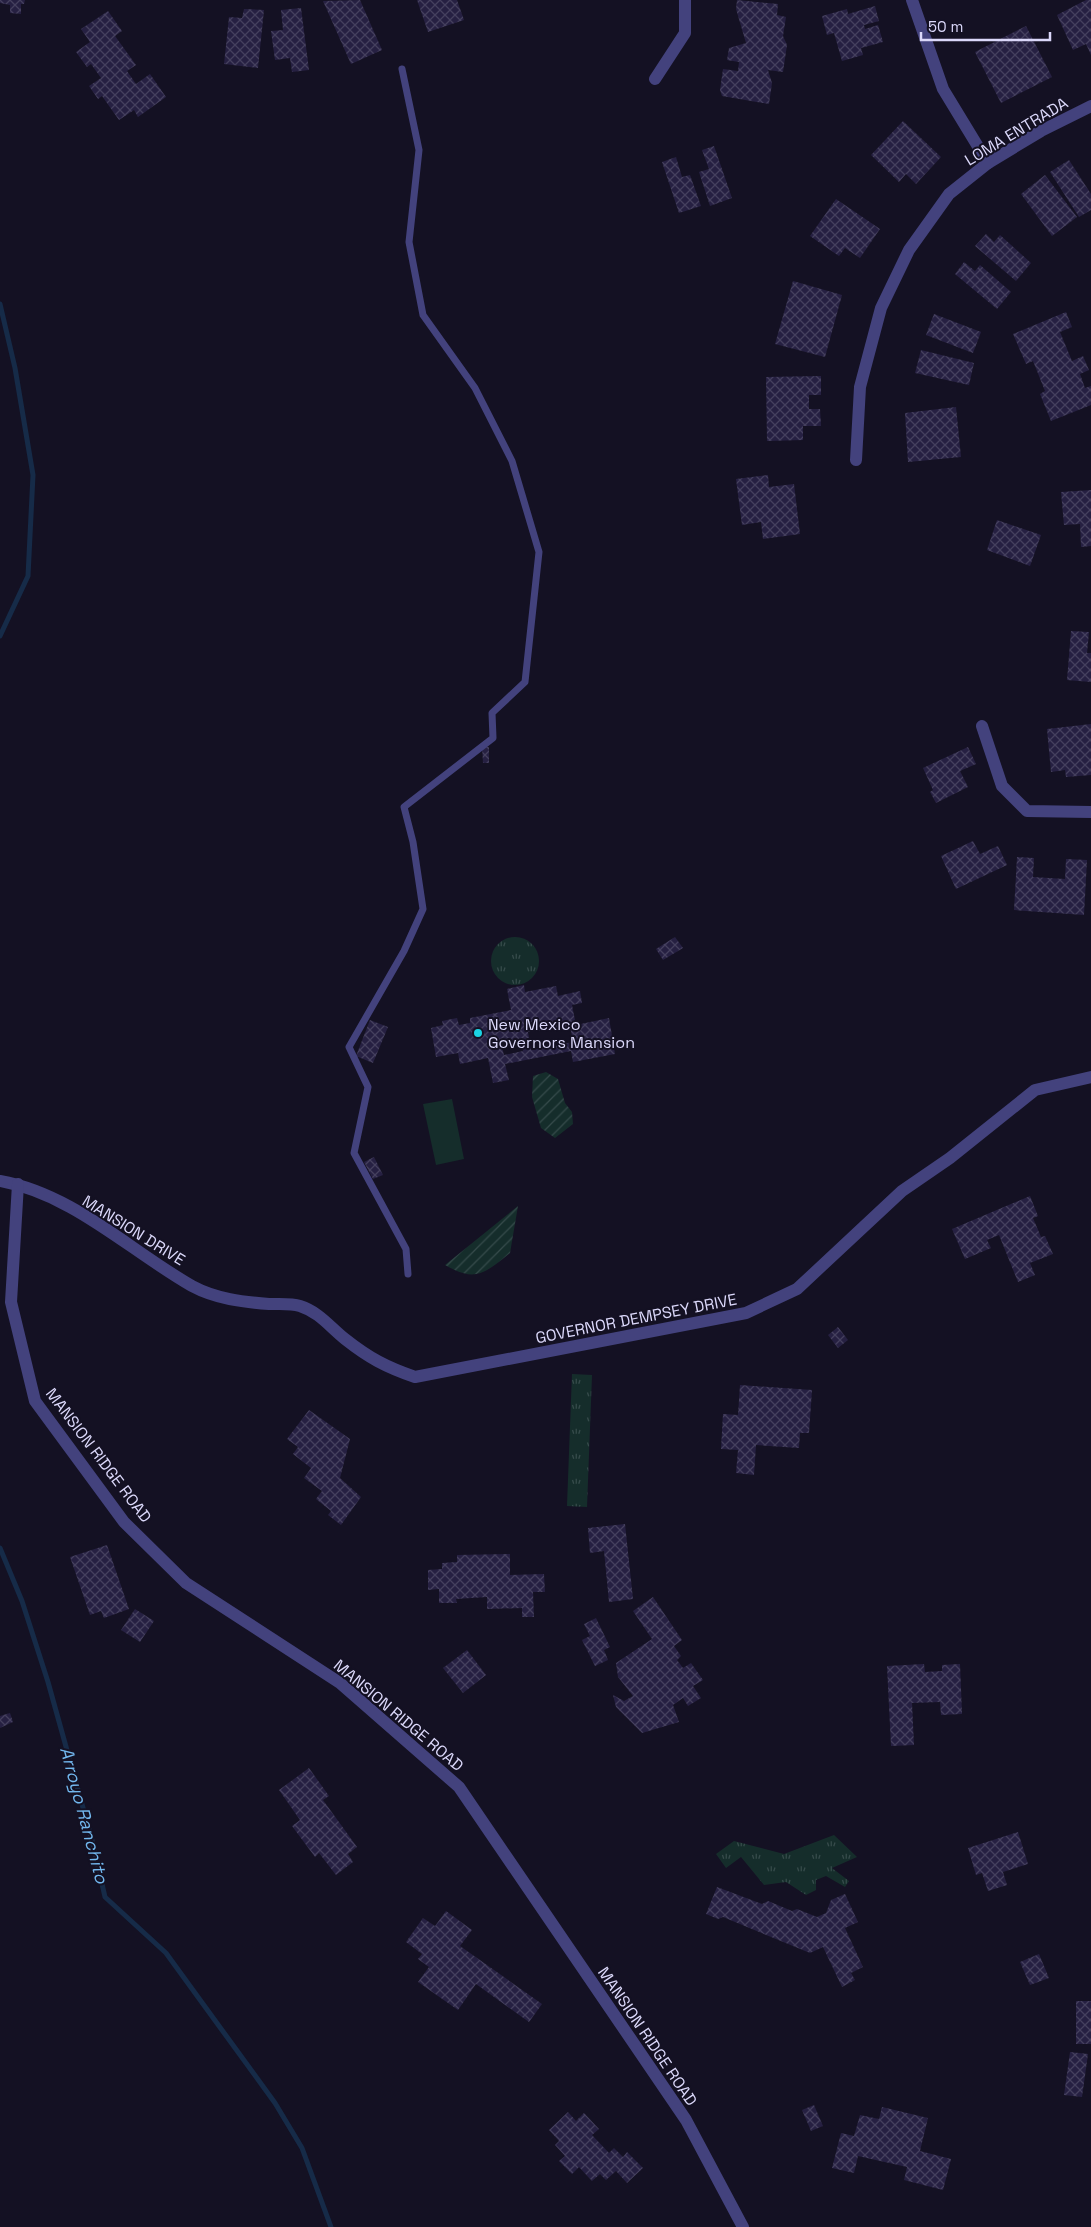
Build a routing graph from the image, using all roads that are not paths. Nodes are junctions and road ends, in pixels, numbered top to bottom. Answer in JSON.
{"nodes":[{"id":1,"x":685,"y":0,"type":"edge"},
{"id":2,"x":912,"y":0,"type":"edge"},
{"id":3,"x":402,"y":69,"type":"dead end"},
{"id":4,"x":655,"y":79,"type":"dead end"},
{"id":5,"x":1091,"y":106,"type":"edge"},
{"id":6,"x":988,"y":163,"type":"junction"},
{"id":7,"x":856,"y":460,"type":"dead end"},
{"id":8,"x":982,"y":726,"type":"dead end"},
{"id":9,"x":1091,"y":812,"type":"edge"},
{"id":10,"x":1091,"y":1076,"type":"edge"},
{"id":11,"x":0,"y":1181,"type":"edge"},
{"id":12,"x":18,"y":1184,"type":"junction"},
{"id":13,"x":408,"y":1274,"type":"dead end"},
{"id":14,"x":194,"y":1287,"type":"joint"},
{"id":15,"x":742,"y":2227,"type":"edge"}],
"edges":[{"from":1,"to":4,"type":"street"},
{"from":2,"to":6,"type":"street"},
{"from":3,"to":13,"type":"lane"},
{"from":5,"to":6,"type":"street","name":"LOMA ENTRADA"},
{"from":6,"to":7,"type":"street","name":"LOMA ENTRADA"},
{"from":8,"to":9,"type":"street"},
{"from":10,"to":14,"type":"street","name":"GOVERNOR DEMPSEY DRIVE"},
{"from":11,"to":12,"type":"street","name":"MANSION DRIVE"},
{"from":12,"to":14,"type":"street","name":"MANSION DRIVE"},
{"from":12,"to":15,"type":"street","name":"MANSION RIDGE ROAD"}]}
